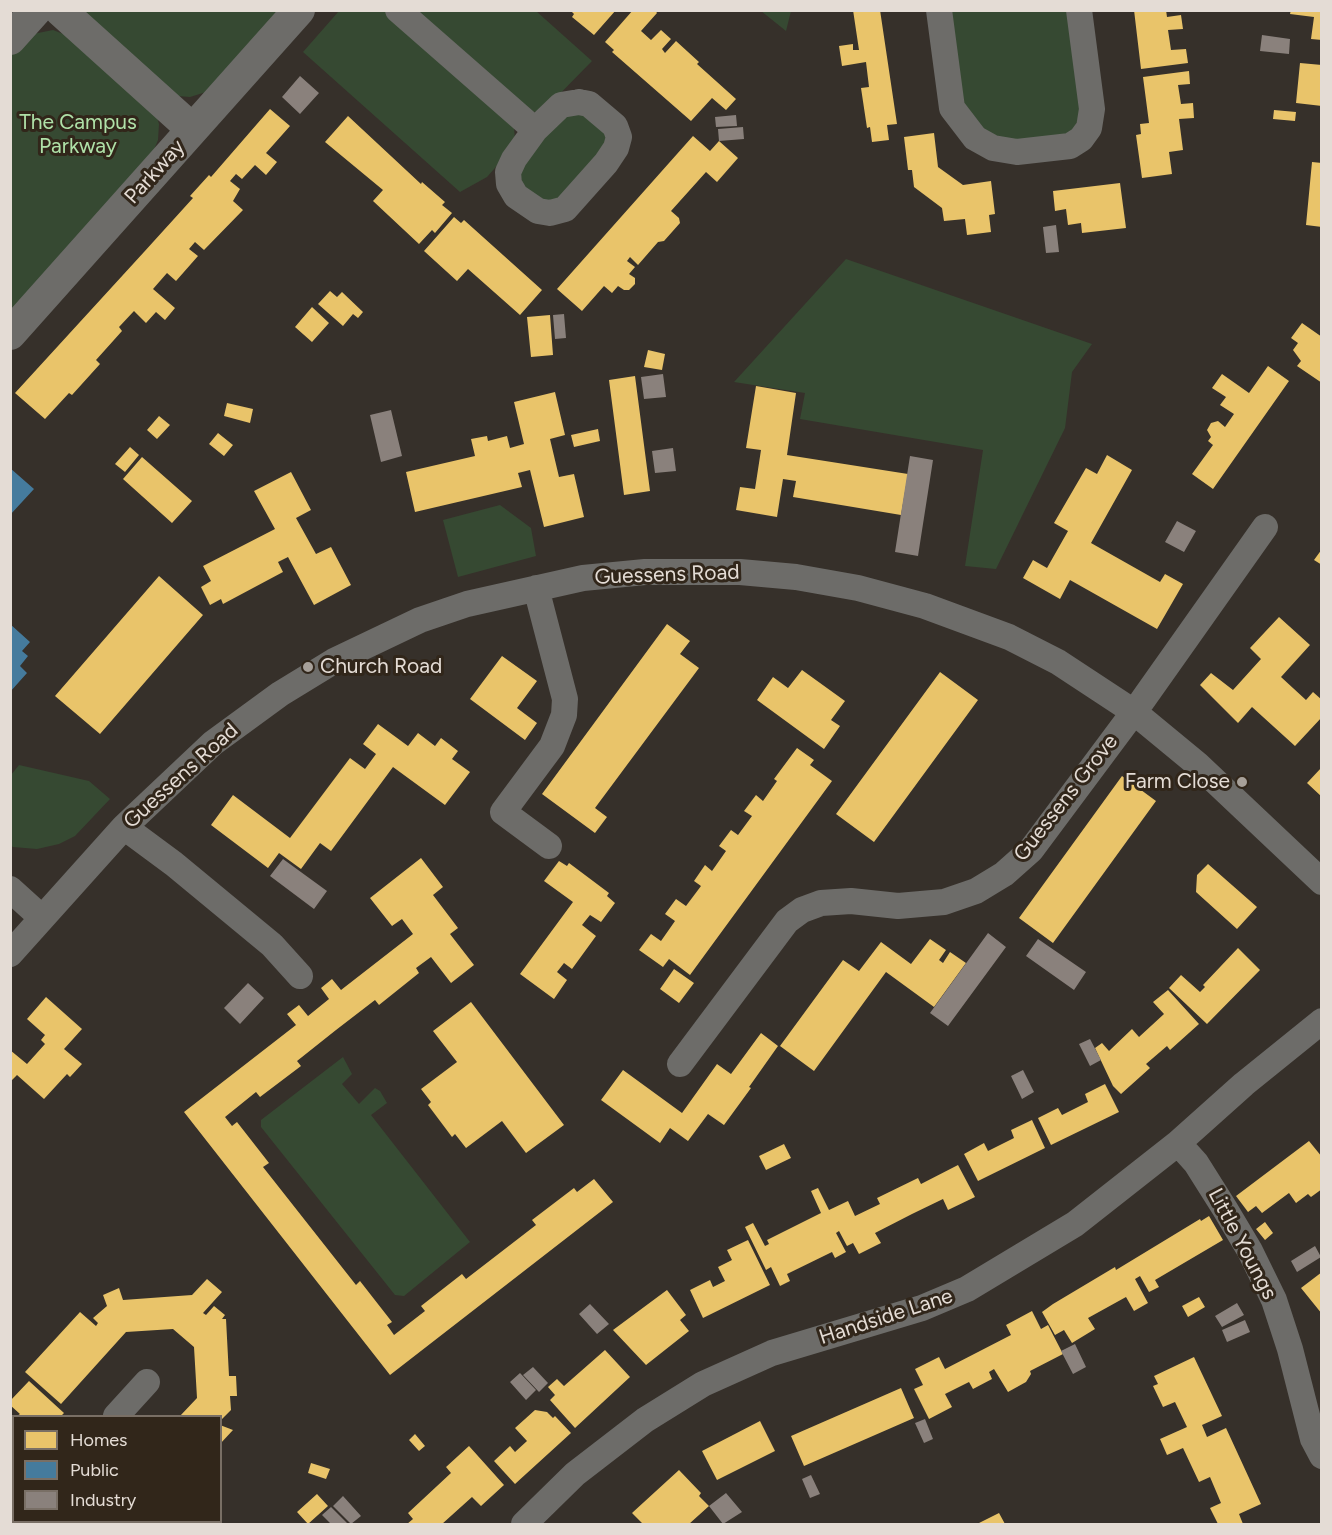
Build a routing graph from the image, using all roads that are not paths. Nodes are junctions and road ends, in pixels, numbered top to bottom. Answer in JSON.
{"nodes":[{"id":1,"x":36,"y":10,"type":"edge"},
{"id":2,"x":60,"y":10,"type":"edge"},
{"id":3,"x":299,"y":10,"type":"edge"},
{"id":4,"x":398,"y":10,"type":"edge"},
{"id":5,"x":939,"y":10,"type":"edge"},
{"id":6,"x":1079,"y":10,"type":"edge"},
{"id":7,"x":10,"y":39,"type":"edge"},
{"id":8,"x":192,"y":129,"type":"junction"},
{"id":9,"x":536,"y":130,"type":"junction"},
{"id":10,"x":10,"y":334,"type":"edge"},
{"id":11,"x":1265,"y":527,"type":"dead end"},
{"id":12,"x":536,"y":588,"type":"junction"},
{"id":13,"x":1134,"y":712,"type":"junction"},
{"id":14,"x":124,"y":827,"type":"junction"},
{"id":15,"x":549,"y":846,"type":"dead end"},
{"id":16,"x":1322,"y":882,"type":"edge"},
{"id":17,"x":10,"y":889,"type":"edge"},
{"id":18,"x":42,"y":918,"type":"junction"},
{"id":19,"x":10,"y":954,"type":"edge"},
{"id":20,"x":300,"y":976,"type":"dead end"},
{"id":21,"x":1322,"y":1021,"type":"edge"},
{"id":22,"x":680,"y":1064,"type":"dead end"},
{"id":23,"x":1178,"y":1143,"type":"junction"},
{"id":24,"x":147,"y":1382,"type":"dead end"},
{"id":25,"x":117,"y":1415,"type":"edge"},
{"id":26,"x":1322,"y":1456,"type":"edge"},
{"id":27,"x":524,"y":1524,"type":"edge"}],
"edges":[{"from":1,"to":7,"type":"street"},
{"from":2,"to":8,"type":"street"},
{"from":3,"to":8,"type":"street","name":"Parkway"},
{"from":4,"to":9,"type":"street"},
{"from":5,"to":6,"type":"street"},
{"from":8,"to":10,"type":"street","name":"Parkway"},
{"from":9,"to":9,"type":"street"},
{"from":11,"to":13,"type":"street"},
{"from":12,"to":13,"type":"street","name":"Guessens Road"},
{"from":12,"to":14,"type":"street","name":"Guessens Road"},
{"from":12,"to":15,"type":"street"},
{"from":13,"to":16,"type":"street","name":"Guessens Road"},
{"from":13,"to":22,"type":"street","name":"Guessens Grove"},
{"from":14,"to":18,"type":"street","name":"Guessens Road"},
{"from":14,"to":20,"type":"street"},
{"from":17,"to":18,"type":"street"},
{"from":18,"to":19,"type":"street","name":"Guessens Road"},
{"from":21,"to":23,"type":"street","name":"Handside Lane"},
{"from":23,"to":26,"type":"street","name":"Little Youngs"},
{"from":23,"to":27,"type":"street","name":"Handside Lane"},
{"from":24,"to":25,"type":"street"}]}
